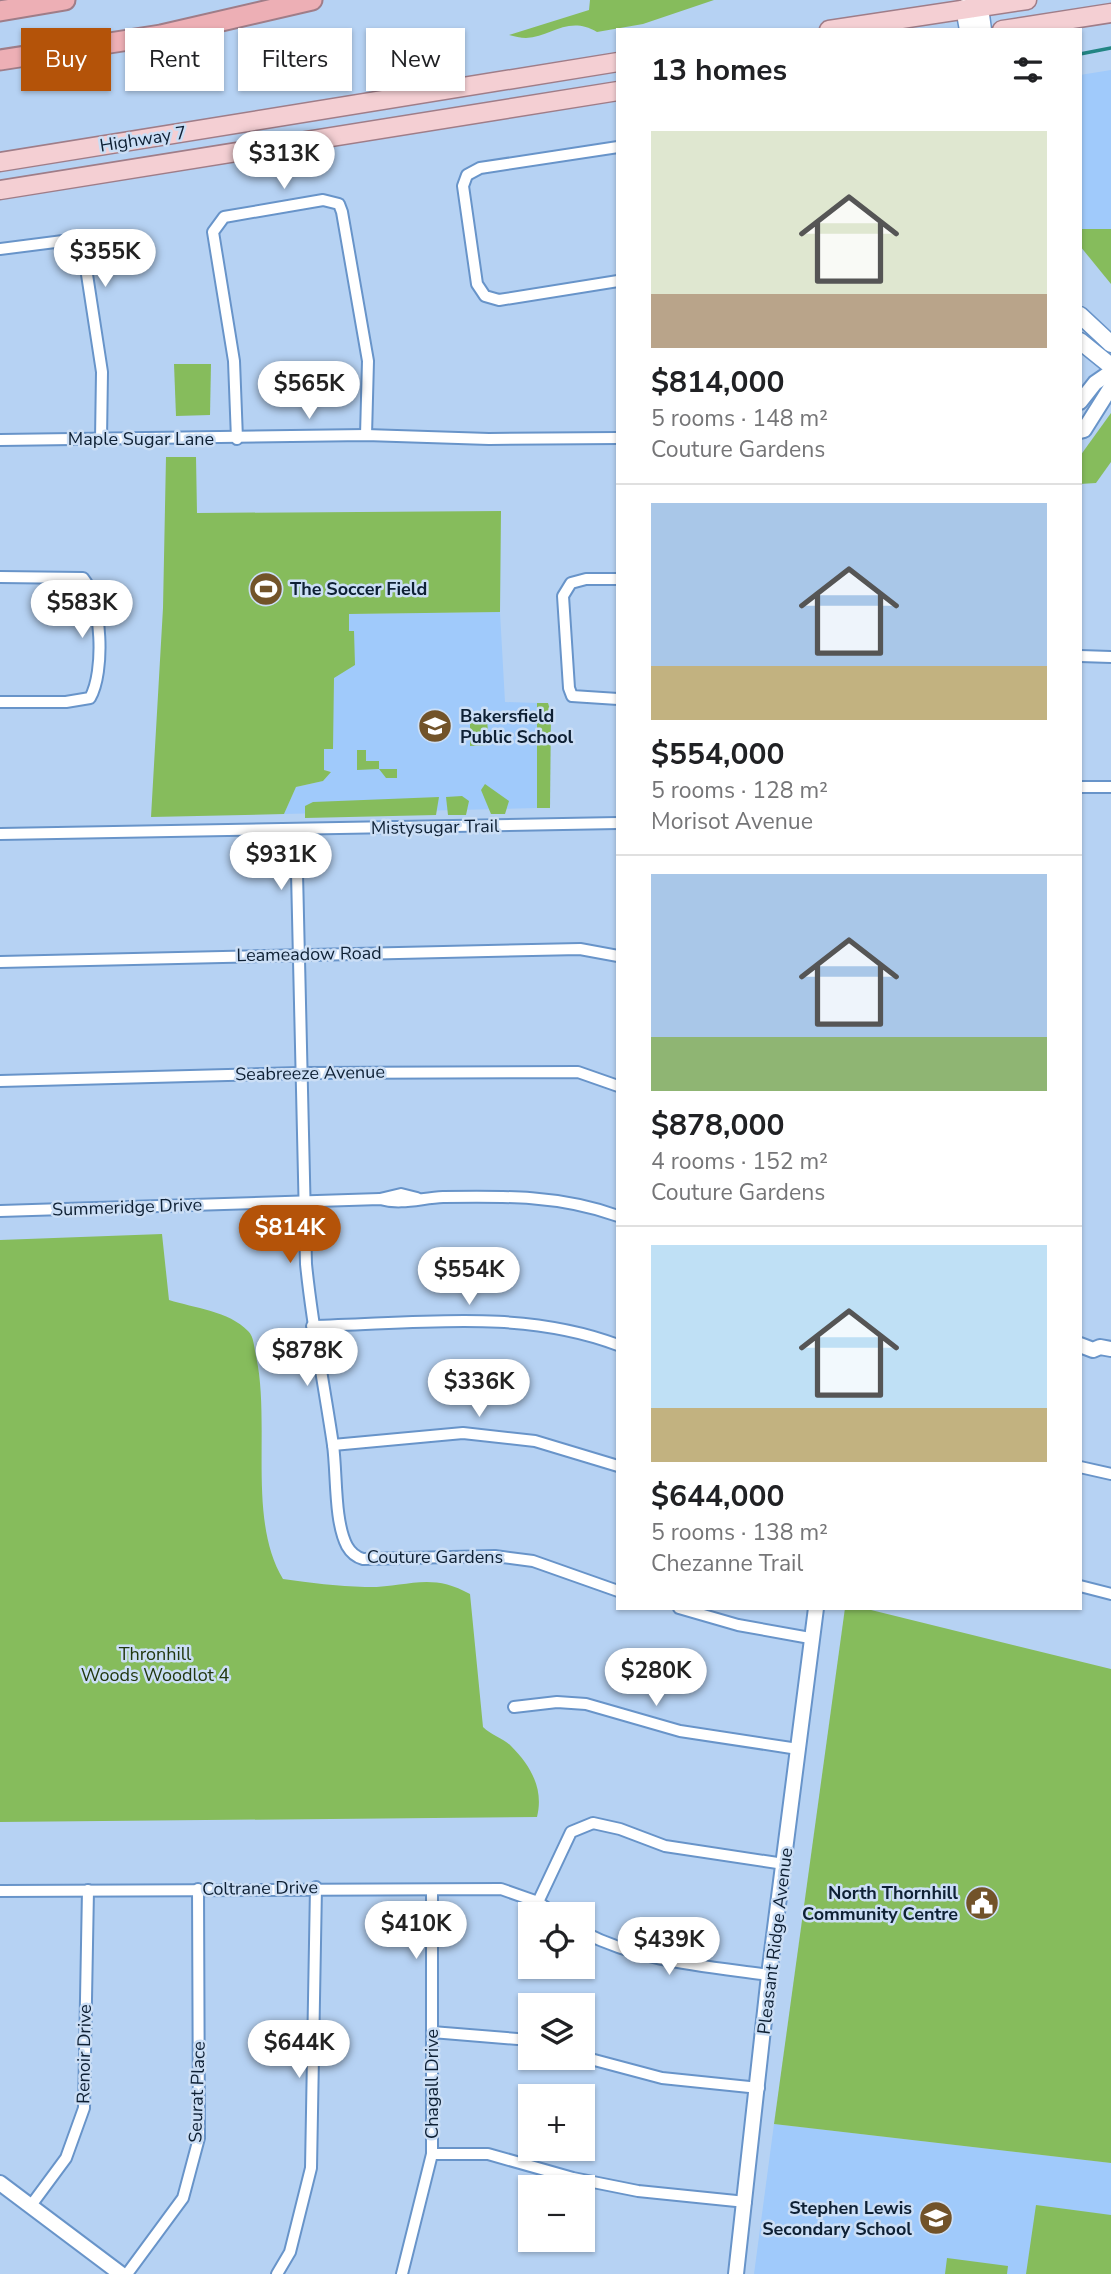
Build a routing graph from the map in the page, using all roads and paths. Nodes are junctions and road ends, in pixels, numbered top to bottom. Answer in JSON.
{"nodes":[{"id":1,"x":65,"y":0,"type":"edge"},
{"id":2,"x":312,"y":0,"type":"edge"},
{"id":3,"x":1027,"y":0,"type":"edge"},
{"id":4,"x":972,"y":8,"type":"junction"},
{"id":5,"x":0,"y":11,"type":"edge"},
{"id":6,"x":1111,"y":13,"type":"edge"},
{"id":7,"x":842,"y":28,"type":"edge"},
{"id":8,"x":968,"y":28,"type":"edge"},
{"id":9,"x":983,"y":28,"type":"edge"},
{"id":10,"x":1015,"y":28,"type":"edge"},
{"id":11,"x":0,"y":60,"type":"edge"},
{"id":12,"x":616,"y":62,"type":"edge"},
{"id":13,"x":616,"y":91,"type":"edge"},
{"id":14,"x":616,"y":147,"type":"edge"},
{"id":15,"x":0,"y":162,"type":"edge"},
{"id":16,"x":0,"y":190,"type":"edge"},
{"id":17,"x":0,"y":249,"type":"edge"},
{"id":18,"x":616,"y":281,"type":"edge"},
{"id":19,"x":1082,"y":317,"type":"edge"},
{"id":20,"x":1082,"y":343,"type":"edge"},
{"id":21,"x":1111,"y":344,"type":"edge"},
{"id":22,"x":1111,"y":366,"type":"edge"},
{"id":23,"x":1111,"y":372,"type":"edge"},
{"id":24,"x":1111,"y":387,"type":"edge"},
{"id":25,"x":1082,"y":399,"type":"edge"},
{"id":26,"x":1082,"y":430,"type":"edge"},
{"id":27,"x":366,"y":435,"type":"junction"},
{"id":28,"x":616,"y":438,"type":"edge"},
{"id":29,"x":101,"y":439,"type":"junction"},
{"id":30,"x":237,"y":439,"type":"junction"},
{"id":31,"x":0,"y":440,"type":"edge"},
{"id":32,"x":0,"y":578,"type":"edge"},
{"id":33,"x":616,"y":579,"type":"edge"},
{"id":34,"x":1082,"y":656,"type":"edge"},
{"id":35,"x":1111,"y":657,"type":"edge"},
{"id":36,"x":616,"y":699,"type":"edge"},
{"id":37,"x":0,"y":702,"type":"edge"},
{"id":38,"x":1082,"y":787,"type":"edge"},
{"id":39,"x":1111,"y":787,"type":"edge"},
{"id":40,"x":616,"y":823,"type":"edge"},
{"id":41,"x":296,"y":829,"type":"junction"},
{"id":42,"x":0,"y":834,"type":"edge"},
{"id":43,"x":298,"y":955,"type":"junction"},
{"id":44,"x":616,"y":956,"type":"edge"},
{"id":45,"x":0,"y":962,"type":"edge"},
{"id":46,"x":299,"y":1073,"type":"junction"},
{"id":47,"x":0,"y":1080,"type":"edge"},
{"id":48,"x":616,"y":1085,"type":"edge"},
{"id":49,"x":304,"y":1202,"type":"junction"},
{"id":50,"x":0,"y":1211,"type":"edge"},
{"id":51,"x":616,"y":1215,"type":"edge"},
{"id":52,"x":312,"y":1326,"type":"junction"},
{"id":53,"x":1082,"y":1343,"type":"edge"},
{"id":54,"x":616,"y":1344,"type":"edge"},
{"id":55,"x":1106,"y":1348,"type":"edge"},
{"id":56,"x":332,"y":1445,"type":"junction"},
{"id":57,"x":616,"y":1465,"type":"edge"},
{"id":58,"x":1082,"y":1467,"type":"edge"},
{"id":59,"x":1111,"y":1474,"type":"edge"},
{"id":60,"x":1082,"y":1587,"type":"edge"},
{"id":61,"x":616,"y":1590,"type":"edge"},
{"id":62,"x":1111,"y":1594,"type":"edge"},
{"id":63,"x":686,"y":1610,"type":"edge"},
{"id":64,"x":816,"y":1610,"type":"edge"},
{"id":65,"x":810,"y":1638,"type":"junction"},
{"id":66,"x":514,"y":1707,"type":"dead end"},
{"id":67,"x":798,"y":1749,"type":"junction"},
{"id":68,"x":784,"y":1864,"type":"junction"},
{"id":69,"x":316,"y":1887,"type":"junction"},
{"id":70,"x":198,"y":1889,"type":"junction"},
{"id":71,"x":88,"y":1890,"type":"junction"},
{"id":72,"x":432,"y":1890,"type":"junction"},
{"id":73,"x":0,"y":1891,"type":"edge"},
{"id":74,"x":538,"y":1902,"type":"joint"},
{"id":75,"x":595,"y":1938,"type":"edge"},
{"id":76,"x":769,"y":1975,"type":"junction"},
{"id":77,"x":432,"y":2032,"type":"junction"},
{"id":78,"x":518,"y":2039,"type":"edge"},
{"id":79,"x":595,"y":2060,"type":"edge"},
{"id":80,"x":759,"y":2088,"type":"junction"},
{"id":81,"x":432,"y":2154,"type":"junction"},
{"id":82,"x":0,"y":2183,"type":"edge"},
{"id":83,"x":746,"y":2202,"type":"junction"},
{"id":84,"x":32,"y":2204,"type":"junction"},
{"id":85,"x":121,"y":2274,"type":"edge"},
{"id":86,"x":127,"y":2274,"type":"edge"},
{"id":87,"x":277,"y":2274,"type":"edge"},
{"id":88,"x":402,"y":2274,"type":"edge"},
{"id":89,"x":736,"y":2274,"type":"edge"}],
"edges":[{"from":1,"to":5,"type":"highway"},
{"from":2,"to":11,"type":"highway"},
{"from":3,"to":4,"type":"main road"},
{"from":4,"to":7,"type":"main road"},
{"from":4,"to":8,"type":"main road"},
{"from":4,"to":9,"type":"main road"},
{"from":6,"to":10,"type":"main road"},
{"from":12,"to":15,"type":"main road","name":"Highway 7"},
{"from":13,"to":16,"type":"main road","name":"Highway 7"},
{"from":14,"to":18,"type":"street"},
{"from":17,"to":29,"type":"street"},
{"from":19,"to":21,"type":"main road"},
{"from":20,"to":22,"type":"main road"},
{"from":23,"to":25,"type":"street"},
{"from":24,"to":26,"type":"street"},
{"from":27,"to":28,"type":"street","name":"Maple Sugar Lane"},
{"from":27,"to":30,"type":"street","name":"Maple Sugar Lane"},
{"from":27,"to":30,"type":"street"},
{"from":29,"to":30,"type":"street","name":"Maple Sugar Lane"},
{"from":29,"to":31,"type":"street","name":"Maple Sugar Lane"},
{"from":32,"to":37,"type":"street"},
{"from":33,"to":36,"type":"street"},
{"from":34,"to":35,"type":"street"},
{"from":38,"to":39,"type":"street"},
{"from":40,"to":41,"type":"street","name":"Mistysugar Trail"},
{"from":41,"to":42,"type":"street","name":"Mistysugar Trail"},
{"from":41,"to":43,"type":"street","name":"Couture Gardens"},
{"from":43,"to":44,"type":"street","name":"Leameadow Road"},
{"from":43,"to":45,"type":"street","name":"Leameadow Road"},
{"from":43,"to":46,"type":"street","name":"Couture Gardens"},
{"from":46,"to":47,"type":"street","name":"Seabreeze Avenue"},
{"from":46,"to":48,"type":"street","name":"Seabreeze Avenue"},
{"from":46,"to":49,"type":"street","name":"Couture Gardens"},
{"from":49,"to":50,"type":"street","name":"Summeridge Drive"},
{"from":49,"to":51,"type":"street","name":"Summeridge Drive"},
{"from":49,"to":52,"type":"street","name":"Couture Gardens"},
{"from":52,"to":54,"type":"street"},
{"from":52,"to":56,"type":"street","name":"Couture Gardens"},
{"from":53,"to":55,"type":"street"},
{"from":56,"to":57,"type":"street"},
{"from":56,"to":61,"type":"street","name":"Couture Gardens"},
{"from":58,"to":59,"type":"street"},
{"from":60,"to":62,"type":"street"},
{"from":63,"to":65,"type":"street"},
{"from":64,"to":65,"type":"street","name":"Pleasant Ridge Avenue"},
{"from":65,"to":67,"type":"street","name":"Pleasant Ridge Avenue"},
{"from":66,"to":67,"type":"street"},
{"from":67,"to":68,"type":"street","name":"Pleasant Ridge Avenue"},
{"from":68,"to":74,"type":"street"},
{"from":68,"to":76,"type":"street","name":"Pleasant Ridge Avenue"},
{"from":69,"to":70,"type":"street","name":"Coltrane Drive"},
{"from":69,"to":72,"type":"street","name":"Coltrane Drive"},
{"from":69,"to":87,"type":"street"},
{"from":70,"to":71,"type":"street","name":"Coltrane Drive"},
{"from":70,"to":86,"type":"street","name":"Seurat Place"},
{"from":71,"to":73,"type":"street","name":"Coltrane Drive"},
{"from":71,"to":84,"type":"street","name":"Renoir Drive"},
{"from":72,"to":74,"type":"street","name":"Coltrane Drive"},
{"from":72,"to":77,"type":"street","name":"Chagall Drive"},
{"from":75,"to":76,"type":"street"},
{"from":76,"to":80,"type":"street","name":"Pleasant Ridge Avenue"},
{"from":77,"to":78,"type":"street"},
{"from":77,"to":81,"type":"street","name":"Chagall Drive"},
{"from":79,"to":80,"type":"street"},
{"from":80,"to":83,"type":"street","name":"Pleasant Ridge Avenue"},
{"from":81,"to":83,"type":"street"},
{"from":81,"to":88,"type":"street","name":"Chagall Drive"},
{"from":82,"to":84,"type":"street"},
{"from":83,"to":89,"type":"street","name":"Pleasant Ridge Avenue"},
{"from":84,"to":85,"type":"street"}]}
